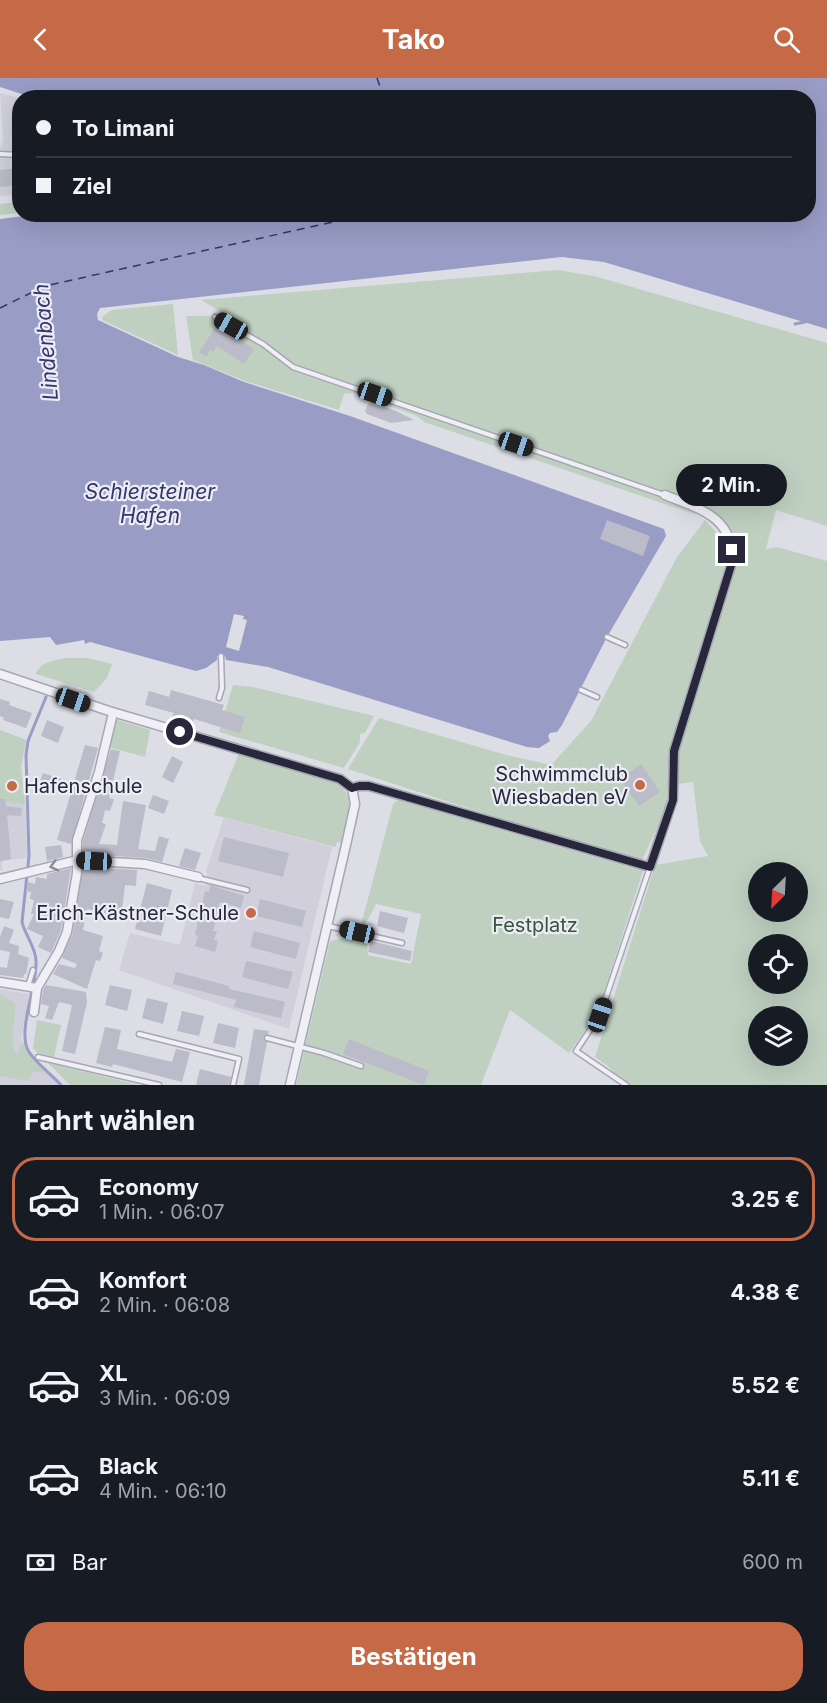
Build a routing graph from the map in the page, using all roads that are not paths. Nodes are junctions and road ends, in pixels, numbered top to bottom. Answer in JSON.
{"nodes":[{"id":1,"x":215,"y":317,"type":"dead end"},
{"id":2,"x":665,"y":495,"type":"joint"},
{"id":3,"x":607,"y":637,"type":"dead end"},
{"id":4,"x":625,"y":645,"type":"dead end"},
{"id":5,"x":221,"y":656,"type":"dead end"},
{"id":6,"x":0,"y":674,"type":"edge"},
{"id":7,"x":581,"y":690,"type":"dead end"},
{"id":8,"x":219,"y":698,"type":"dead end"},
{"id":9,"x":597,"y":698,"type":"dead end"},
{"id":10,"x":113,"y":716,"type":"junction"},
{"id":11,"x":352,"y":788,"type":"junction"},
{"id":12,"x":78,"y":860,"type":"junction"},
{"id":13,"x":650,"y":867,"type":"junction"},
{"id":14,"x":198,"y":878,"type":"joint"},
{"id":15,"x":0,"y":879,"type":"edge"},
{"id":16,"x":247,"y":890,"type":"dead end"},
{"id":17,"x":327,"y":925,"type":"junction"},
{"id":18,"x":402,"y":943,"type":"dead end"},
{"id":19,"x":33,"y":970,"type":"dead end"},
{"id":20,"x":0,"y":982,"type":"edge"},
{"id":21,"x":33,"y":987,"type":"junction"},
{"id":22,"x":34,"y":1012,"type":"dead end"},
{"id":23,"x":139,"y":1034,"type":"dead end"},
{"id":24,"x":267,"y":1038,"type":"dead end"},
{"id":25,"x":299,"y":1046,"type":"junction"},
{"id":26,"x":38,"y":1057,"type":"dead end"},
{"id":27,"x":361,"y":1065,"type":"dead end"},
{"id":28,"x":159,"y":1085,"type":"edge"},
{"id":29,"x":233,"y":1085,"type":"edge"},
{"id":30,"x":290,"y":1085,"type":"edge"},
{"id":31,"x":626,"y":1085,"type":"edge"}],
"edges":[{"from":1,"to":2,"type":"lane"},
{"from":2,"to":13,"type":"street"},
{"from":3,"to":4,"type":"lane"},
{"from":5,"to":8,"type":"lane"},
{"from":6,"to":10,"type":"street"},
{"from":7,"to":9,"type":"lane"},
{"from":10,"to":11,"type":"street"},
{"from":10,"to":12,"type":"street"},
{"from":11,"to":13,"type":"street"},
{"from":11,"to":17,"type":"street"},
{"from":12,"to":14,"type":"street"},
{"from":12,"to":15,"type":"street","one_way":true},
{"from":12,"to":21,"type":"street"},
{"from":13,"to":31,"type":"lane"},
{"from":14,"to":16,"type":"lane"},
{"from":17,"to":18,"type":"lane"},
{"from":17,"to":25,"type":"street"},
{"from":19,"to":21,"type":"lane"},
{"from":20,"to":21,"type":"street"},
{"from":21,"to":22,"type":"street"},
{"from":23,"to":29,"type":"lane"},
{"from":24,"to":25,"type":"lane"},
{"from":25,"to":27,"type":"lane"},
{"from":25,"to":30,"type":"street"},
{"from":26,"to":28,"type":"lane"}]}
